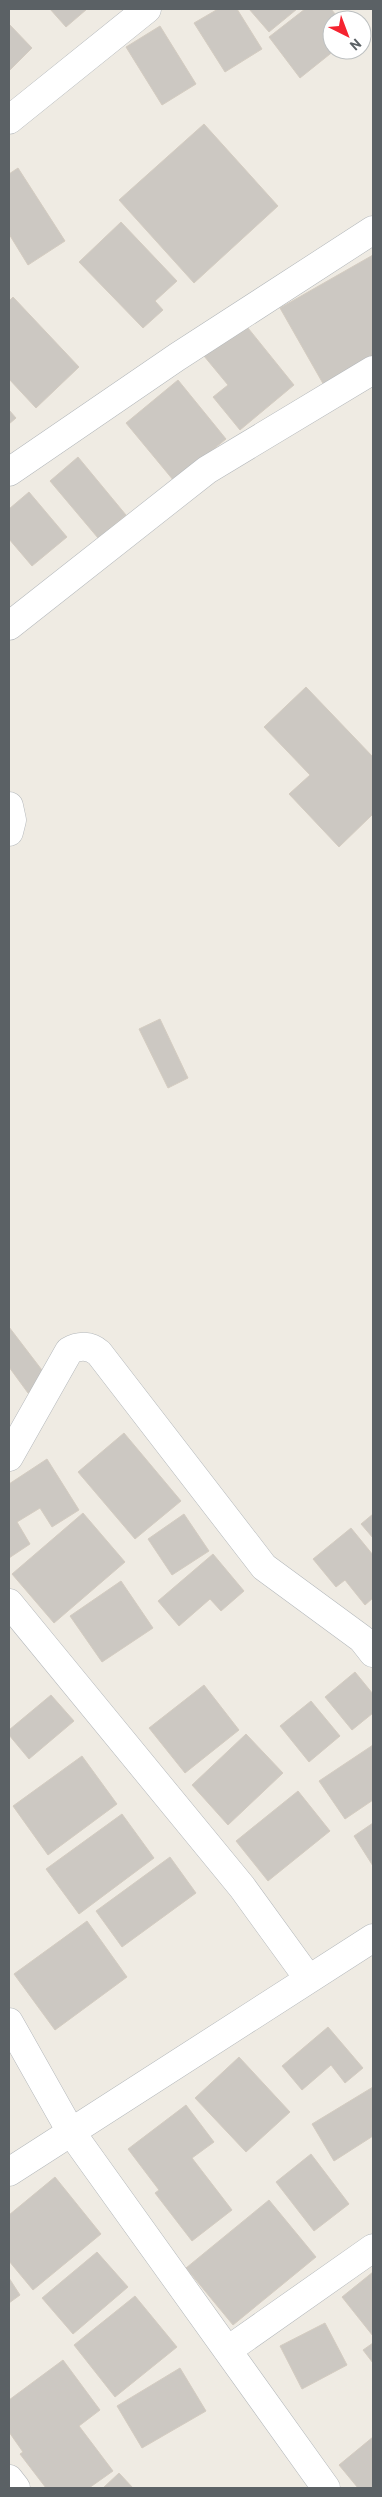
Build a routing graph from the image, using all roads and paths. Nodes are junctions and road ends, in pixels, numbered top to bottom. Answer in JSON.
{"nodes":[{"id":1,"x":147,"y":9,"type":"edge"},
{"id":2,"x":9,"y":120,"type":"edge"},
{"id":3,"x":373,"y":230,"type":"edge"},
{"id":4,"x":373,"y":370,"type":"edge"},
{"id":5,"x":9,"y":472,"type":"edge"},
{"id":6,"x":9,"y":626,"type":"edge"},
{"id":7,"x":9,"y":806,"type":"edge"},
{"id":8,"x":9,"y":832,"type":"edge"},
{"id":9,"x":9,"y":1457,"type":"edge"},
{"id":10,"x":9,"y":1603,"type":"edge"},
{"id":11,"x":369,"y":1641,"type":"edge"},
{"id":12,"x":373,"y":1938,"type":"edge"},
{"id":13,"x":308,"y":1978,"type":"junction"},
{"id":14,"x":9,"y":2022,"type":"edge"},
{"id":15,"x":71,"y":2132,"type":"junction"},
{"id":16,"x":9,"y":2172,"type":"edge"},
{"id":17,"x":373,"y":2248,"type":"edge"},
{"id":18,"x":228,"y":2350,"type":"junction"},
{"id":19,"x":9,"y":2479,"type":"edge"},
{"id":20,"x":16,"y":2488,"type":"edge"},
{"id":21,"x":326,"y":2488,"type":"edge"}],
"edges":[{"from":1,"to":2,"type":"street"},
{"from":3,"to":5,"type":"street"},
{"from":4,"to":6,"type":"street"},
{"from":7,"to":8,"type":"street"},
{"from":9,"to":11,"type":"street"},
{"from":10,"to":13,"type":"street"},
{"from":12,"to":13,"type":"street"},
{"from":13,"to":15,"type":"street"},
{"from":14,"to":15,"type":"street"},
{"from":15,"to":16,"type":"street"},
{"from":15,"to":18,"type":"street"},
{"from":17,"to":18,"type":"street"},
{"from":18,"to":21,"type":"street"},
{"from":19,"to":20,"type":"street"}]}
